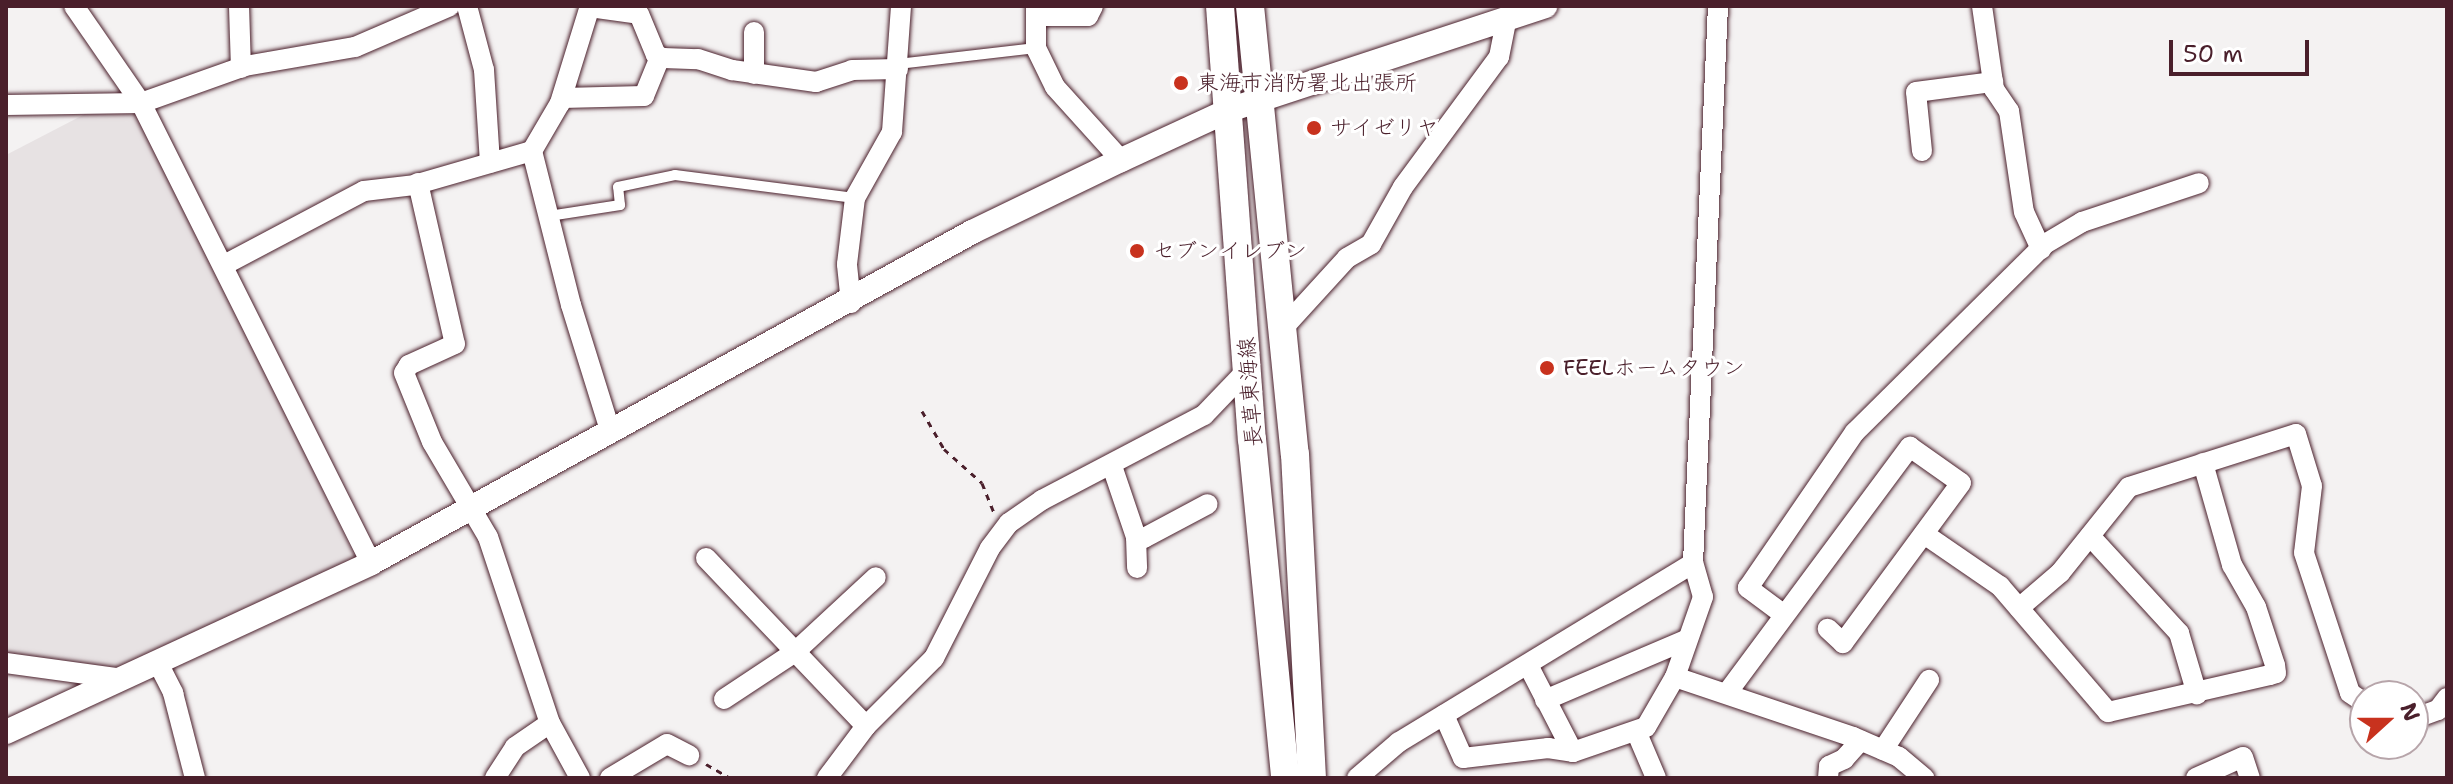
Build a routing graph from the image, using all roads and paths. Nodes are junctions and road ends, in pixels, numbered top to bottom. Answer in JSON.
{"nodes":[{"id":1,"x":74,"y":6,"type":"edge"},
{"id":2,"x":239,"y":6,"type":"edge"},
{"id":3,"x":450,"y":6,"type":"edge"},
{"id":4,"x":467,"y":6,"type":"edge"},
{"id":5,"x":590,"y":6,"type":"edge"},
{"id":6,"x":901,"y":6,"type":"edge"},
{"id":7,"x":1093,"y":6,"type":"edge"},
{"id":8,"x":1220,"y":6,"type":"edge"},
{"id":9,"x":1250,"y":6,"type":"edge"},
{"id":10,"x":1545,"y":6,"type":"edge"},
{"id":11,"x":1718,"y":6,"type":"edge"},
{"id":12,"x":1982,"y":6,"type":"edge"},
{"id":13,"x":1037,"y":11,"type":"edge"},
{"id":14,"x":1507,"y":17,"type":"junction"},
{"id":15,"x":754,"y":32,"type":"dead end"},
{"id":16,"x":1036,"y":48,"type":"junction"},
{"id":17,"x":660,"y":57,"type":"junction"},
{"id":18,"x":898,"y":67,"type":"junction"},
{"id":19,"x":241,"y":68,"type":"junction"},
{"id":20,"x":754,"y":74,"type":"junction"},
{"id":21,"x":1993,"y":82,"type":"junction"},
{"id":22,"x":562,"y":98,"type":"junction"},
{"id":23,"x":1260,"y":100,"type":"junction"},
{"id":24,"x":141,"y":103,"type":"junction"},
{"id":25,"x":6,"y":105,"type":"edge"},
{"id":26,"x":1229,"y":110,"type":"junction"},
{"id":27,"x":532,"y":151,"type":"junction"},
{"id":28,"x":1922,"y":151,"type":"dead end"},
{"id":29,"x":1121,"y":160,"type":"junction"},
{"id":30,"x":490,"y":163,"type":"junction"},
{"id":31,"x":418,"y":183,"type":"junction"},
{"id":32,"x":2199,"y":183,"type":"dead end"},
{"id":33,"x":855,"y":198,"type":"junction"},
{"id":34,"x":549,"y":216,"type":"junction"},
{"id":35,"x":2041,"y":249,"type":"junction"},
{"id":36,"x":224,"y":265,"type":"junction"},
{"id":37,"x":851,"y":303,"type":"junction"},
{"id":38,"x":1285,"y":326,"type":"junction"},
{"id":39,"x":1250,"y":367,"type":"junction"},
{"id":40,"x":922,"y":411,"type":"dead end"},
{"id":41,"x":610,"y":430,"type":"junction"},
{"id":42,"x":2203,"y":463,"type":"junction"},
{"id":43,"x":1112,"y":466,"type":"junction"},
{"id":44,"x":1208,"y":504,"type":"dead end"},
{"id":45,"x":469,"y":508,"type":"junction"},
{"id":46,"x":996,"y":517,"type":"dead end"},
{"id":47,"x":1924,"y":534,"type":"junction"},
{"id":48,"x":2090,"y":536,"type":"junction"},
{"id":49,"x":1136,"y":537,"type":"junction"},
{"id":50,"x":706,"y":558,"type":"dead end"},
{"id":51,"x":371,"y":563,"type":"junction"},
{"id":52,"x":1693,"y":563,"type":"junction"},
{"id":53,"x":1137,"y":568,"type":"dead end"},
{"id":54,"x":876,"y":577,"type":"dead end"},
{"id":55,"x":2019,"y":608,"type":"junction"},
{"id":56,"x":1783,"y":614,"type":"junction"},
{"id":57,"x":1828,"y":629,"type":"dead end"},
{"id":58,"x":1688,"y":639,"type":"junction"},
{"id":59,"x":795,"y":652,"type":"junction"},
{"id":60,"x":6,"y":663,"type":"edge"},
{"id":61,"x":158,"y":663,"type":"junction"},
{"id":62,"x":1528,"y":665,"type":"junction"},
{"id":63,"x":1675,"y":677,"type":"junction"},
{"id":64,"x":123,"y":679,"type":"junction"},
{"id":65,"x":1929,"y":680,"type":"dead end"},
{"id":66,"x":2349,"y":690,"type":"edge"},
{"id":67,"x":1727,"y":693,"type":"junction"},
{"id":68,"x":2197,"y":694,"type":"junction"},
{"id":69,"x":724,"y":699,"type":"dead end"},
{"id":70,"x":1545,"y":700,"type":"junction"},
{"id":71,"x":1444,"y":715,"type":"junction"},
{"id":72,"x":550,"y":723,"type":"junction"},
{"id":73,"x":866,"y":726,"type":"junction"},
{"id":74,"x":1636,"y":731,"type":"junction"},
{"id":75,"x":6,"y":732,"type":"edge"},
{"id":76,"x":1861,"y":740,"type":"junction"},
{"id":77,"x":1883,"y":750,"type":"junction"},
{"id":78,"x":1573,"y":752,"type":"junction"},
{"id":79,"x":689,"y":755,"type":"joint"},
{"id":80,"x":2226,"y":772,"type":"edge"},
{"id":81,"x":195,"y":778,"type":"edge"},
{"id":82,"x":495,"y":778,"type":"edge"},
{"id":83,"x":580,"y":778,"type":"edge"},
{"id":84,"x":610,"y":778,"type":"edge"},
{"id":85,"x":730,"y":778,"type":"edge"},
{"id":86,"x":827,"y":778,"type":"edge"},
{"id":87,"x":1285,"y":778,"type":"edge"},
{"id":88,"x":1312,"y":778,"type":"edge"},
{"id":89,"x":1357,"y":778,"type":"edge"},
{"id":90,"x":1656,"y":778,"type":"edge"},
{"id":91,"x":1828,"y":778,"type":"edge"},
{"id":92,"x":1924,"y":778,"type":"edge"},
{"id":93,"x":2196,"y":778,"type":"edge"},
{"id":94,"x":2250,"y":778,"type":"edge"}],
"edges":[{"from":1,"to":24,"type":"street"},
{"from":2,"to":19,"type":"street"},
{"from":3,"to":19,"type":"street"},
{"from":4,"to":30,"type":"street"},
{"from":5,"to":17,"type":"street"},
{"from":5,"to":22,"type":"street"},
{"from":6,"to":18,"type":"street"},
{"from":7,"to":13,"type":"street"},
{"from":8,"to":26,"type":"main road","name":"長草東海線"},
{"from":9,"to":23,"type":"main road","name":"長草東海線"},
{"from":10,"to":14,"type":"street"},
{"from":11,"to":52,"type":"street"},
{"from":12,"to":21,"type":"street"},
{"from":13,"to":16,"type":"street"},
{"from":14,"to":23,"type":"street"},
{"from":14,"to":38,"type":"street"},
{"from":15,"to":20,"type":"street"},
{"from":16,"to":18,"type":"lane"},
{"from":16,"to":29,"type":"street"},
{"from":17,"to":20,"type":"street"},
{"from":17,"to":22,"type":"street"},
{"from":18,"to":20,"type":"street"},
{"from":18,"to":33,"type":"street"},
{"from":19,"to":24,"type":"street"},
{"from":21,"to":28,"type":"street"},
{"from":21,"to":35,"type":"street"},
{"from":22,"to":27,"type":"street"},
{"from":23,"to":26,"type":"street"},
{"from":23,"to":38,"type":"main road","name":"長草東海線"},
{"from":24,"to":25,"type":"street"},
{"from":24,"to":36,"type":"street"},
{"from":26,"to":29,"type":"street"},
{"from":26,"to":39,"type":"main road","name":"長草東海線"},
{"from":27,"to":30,"type":"street"},
{"from":27,"to":34,"type":"street"},
{"from":29,"to":37,"type":"street"},
{"from":30,"to":31,"type":"street"},
{"from":31,"to":36,"type":"street"},
{"from":31,"to":45,"type":"street"},
{"from":32,"to":35,"type":"street"},
{"from":33,"to":34,"type":"lane"},
{"from":33,"to":37,"type":"street"},
{"from":34,"to":41,"type":"street"},
{"from":35,"to":56,"type":"street"},
{"from":36,"to":51,"type":"street"},
{"from":37,"to":41,"type":"street"},
{"from":38,"to":88,"type":"main road","name":"長草東海線"},
{"from":39,"to":43,"type":"street"},
{"from":39,"to":87,"type":"main road","name":"長草東海線"},
{"from":40,"to":46,"type":"path"},
{"from":41,"to":45,"type":"street"},
{"from":42,"to":48,"type":"street"},
{"from":42,"to":66,"type":"street"},
{"from":42,"to":68,"type":"street"},
{"from":43,"to":49,"type":"street"},
{"from":43,"to":73,"type":"street"},
{"from":44,"to":49,"type":"street"},
{"from":45,"to":51,"type":"street"},
{"from":45,"to":72,"type":"street"},
{"from":47,"to":55,"type":"street"},
{"from":47,"to":56,"type":"street"},
{"from":47,"to":57,"type":"street"},
{"from":48,"to":55,"type":"street"},
{"from":48,"to":68,"type":"street"},
{"from":49,"to":53,"type":"street"},
{"from":50,"to":59,"type":"street"},
{"from":51,"to":61,"type":"street"},
{"from":52,"to":58,"type":"street"},
{"from":52,"to":62,"type":"street"},
{"from":54,"to":59,"type":"street"},
{"from":55,"to":68,"type":"street"},
{"from":56,"to":67,"type":"street"},
{"from":58,"to":63,"type":"street"},
{"from":58,"to":70,"type":"street"},
{"from":59,"to":69,"type":"street"},
{"from":59,"to":73,"type":"street"},
{"from":60,"to":64,"type":"street"},
{"from":61,"to":64,"type":"street"},
{"from":61,"to":81,"type":"street"},
{"from":62,"to":70,"type":"street"},
{"from":62,"to":71,"type":"street"},
{"from":63,"to":67,"type":"street"},
{"from":63,"to":74,"type":"street"},
{"from":64,"to":75,"type":"street"},
{"from":65,"to":77,"type":"street"},
{"from":67,"to":76,"type":"street"},
{"from":70,"to":78,"type":"street"},
{"from":71,"to":78,"type":"street"},
{"from":71,"to":89,"type":"street"},
{"from":72,"to":82,"type":"street"},
{"from":72,"to":83,"type":"street"},
{"from":73,"to":86,"type":"street"},
{"from":74,"to":78,"type":"street"},
{"from":74,"to":90,"type":"street"},
{"from":76,"to":77,"type":"street"},
{"from":76,"to":91,"type":"street"},
{"from":77,"to":92,"type":"street"},
{"from":79,"to":84,"type":"street"},
{"from":79,"to":85,"type":"path"},
{"from":80,"to":93,"type":"street"},
{"from":80,"to":94,"type":"street"}]}
